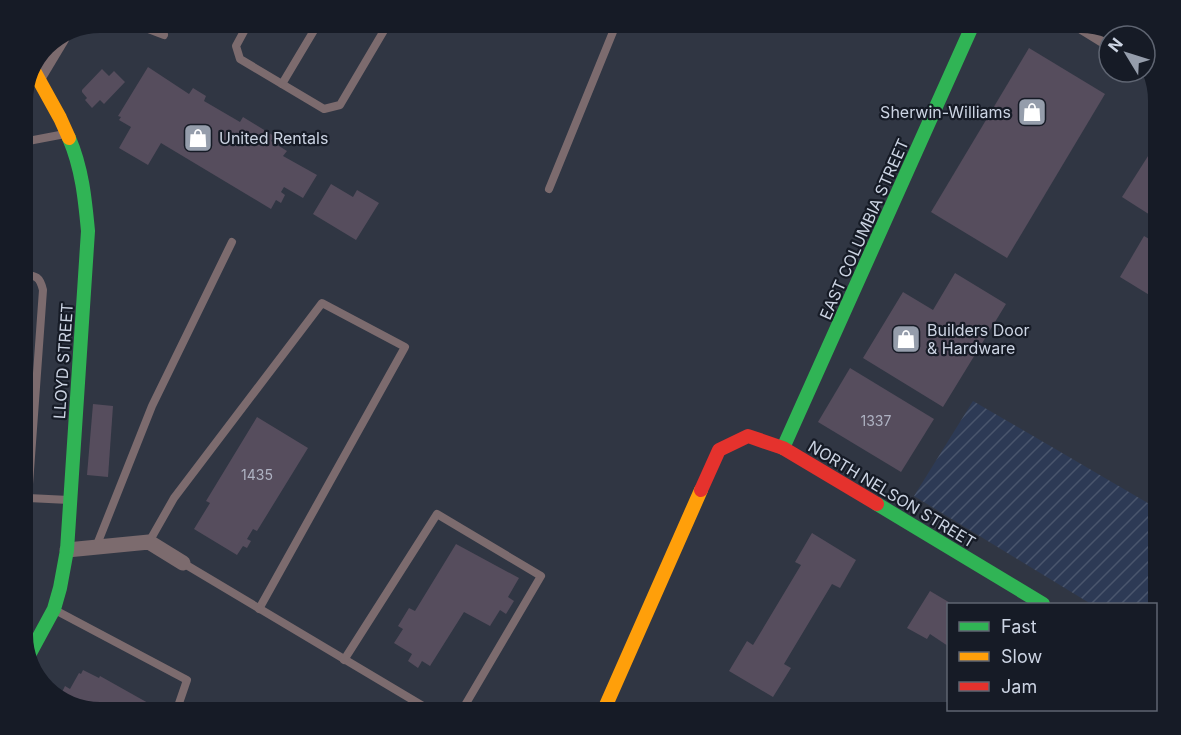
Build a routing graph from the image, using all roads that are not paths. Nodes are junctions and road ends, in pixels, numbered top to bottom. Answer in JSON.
{"nodes":[{"id":1,"x":159,"y":33,"type":"edge"},
{"id":2,"x":243,"y":33,"type":"edge"},
{"id":3,"x":312,"y":33,"type":"edge"},
{"id":4,"x":383,"y":33,"type":"edge"},
{"id":5,"x":613,"y":33,"type":"edge"},
{"id":6,"x":969,"y":33,"type":"edge"},
{"id":7,"x":164,"y":35,"type":"dead end"},
{"id":8,"x":37,"y":77,"type":"edge"},
{"id":9,"x":282,"y":84,"type":"junction"},
{"id":10,"x":68,"y":134,"type":"junction"},
{"id":11,"x":33,"y":140,"type":"edge"},
{"id":12,"x":549,"y":189,"type":"dead end"},
{"id":13,"x":232,"y":242,"type":"dead end"},
{"id":14,"x":33,"y":276,"type":"edge"},
{"id":15,"x":33,"y":405,"type":"edge"},
{"id":16,"x":783,"y":448,"type":"junction"},
{"id":17,"x":33,"y":498,"type":"edge"},
{"id":18,"x":70,"y":501,"type":"junction"},
{"id":19,"x":149,"y":542,"type":"junction"},
{"id":20,"x":96,"y":547,"type":"junction"},
{"id":21,"x":67,"y":550,"type":"junction"},
{"id":22,"x":183,"y":563,"type":"joint"},
{"id":23,"x":1041,"y":603,"type":"edge"},
{"id":24,"x":54,"y":609,"type":"junction"},
{"id":25,"x":259,"y":609,"type":"junction"},
{"id":26,"x":34,"y":646,"type":"edge"},
{"id":27,"x":344,"y":660,"type":"junction"},
{"id":28,"x":180,"y":702,"type":"edge"},
{"id":29,"x":416,"y":702,"type":"edge"},
{"id":30,"x":467,"y":702,"type":"edge"},
{"id":31,"x":607,"y":702,"type":"edge"}],
"edges":[{"from":1,"to":7,"type":"lane"},
{"from":2,"to":9,"type":"lane"},
{"from":3,"to":9,"type":"lane"},
{"from":4,"to":9,"type":"lane"},
{"from":5,"to":12,"type":"lane"},
{"from":6,"to":16,"type":"street","name":"EAST COLUMBIA STREET"},
{"from":8,"to":10,"type":"street","name":"LLOYD STREET"},
{"from":10,"to":11,"type":"lane"},
{"from":10,"to":18,"type":"street","name":"LLOYD STREET"},
{"from":13,"to":20,"type":"lane"},
{"from":14,"to":15,"type":"lane"},
{"from":16,"to":23,"type":"street","name":"NORTH NELSON STREET"},
{"from":16,"to":31,"type":"street","name":"NORTH NELSON STREET"},
{"from":17,"to":18,"type":"lane"},
{"from":18,"to":21,"type":"street","name":"LLOYD STREET"},
{"from":19,"to":20,"type":"street"},
{"from":19,"to":22,"type":"street"},
{"from":19,"to":25,"type":"lane"},
{"from":20,"to":21,"type":"street"},
{"from":21,"to":24,"type":"street","name":"LLOYD STREET"},
{"from":22,"to":25,"type":"lane"},
{"from":24,"to":26,"type":"street","name":"LLOYD STREET"},
{"from":24,"to":28,"type":"lane"},
{"from":25,"to":27,"type":"lane"},
{"from":27,"to":29,"type":"lane"},
{"from":27,"to":30,"type":"lane"}]}
